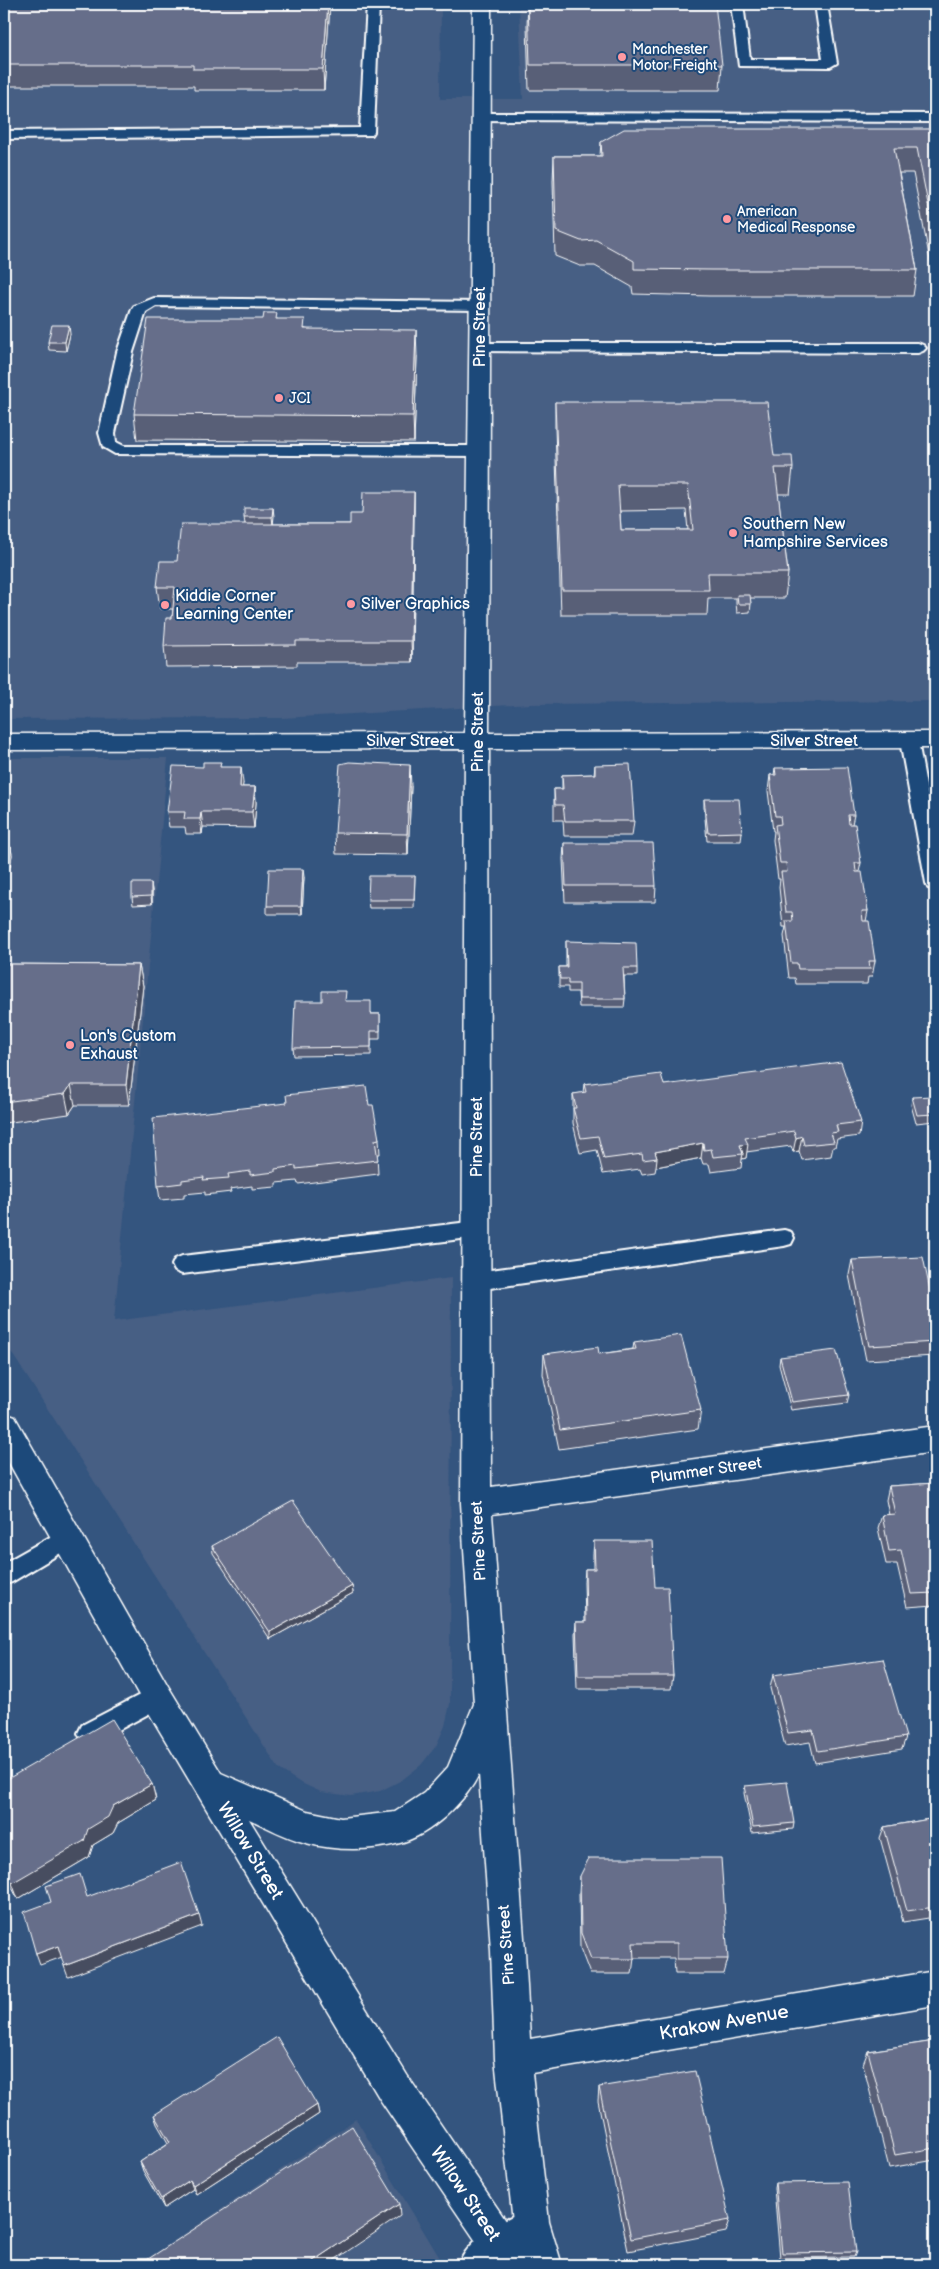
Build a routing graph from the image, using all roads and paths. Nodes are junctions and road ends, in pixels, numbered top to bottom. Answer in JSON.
{"nodes":[{"id":1,"x":373,"y":4,"type":"edge"},
{"id":2,"x":482,"y":4,"type":"edge"},
{"id":3,"x":737,"y":4,"type":"edge"},
{"id":4,"x":821,"y":4,"type":"edge"},
{"id":5,"x":481,"y":117,"type":"junction"},
{"id":6,"x":935,"y":118,"type":"edge"},
{"id":7,"x":4,"y":135,"type":"edge"},
{"id":8,"x":480,"y":306,"type":"junction"},
{"id":9,"x":480,"y":348,"type":"junction"},
{"id":10,"x":918,"y":348,"type":"dead end"},
{"id":11,"x":479,"y":451,"type":"junction"},
{"id":12,"x":935,"y":740,"type":"edge"},
{"id":13,"x":477,"y":741,"type":"junction"},
{"id":14,"x":909,"y":741,"type":"junction"},
{"id":15,"x":4,"y":742,"type":"edge"},
{"id":16,"x":935,"y":883,"type":"edge"},
{"id":17,"x":477,"y":1229,"type":"junction"},
{"id":18,"x":784,"y":1238,"type":"dead end"},
{"id":19,"x":182,"y":1265,"type":"dead end"},
{"id":20,"x":476,"y":1281,"type":"junction"},
{"id":21,"x":4,"y":1426,"type":"edge"},
{"id":22,"x":935,"y":1439,"type":"edge"},
{"id":23,"x":476,"y":1503,"type":"junction"},
{"id":24,"x":66,"y":1538,"type":"junction"},
{"id":25,"x":4,"y":1575,"type":"edge"},
{"id":26,"x":157,"y":1697,"type":"junction"},
{"id":27,"x":489,"y":1702,"type":"junction"},
{"id":28,"x":72,"y":1744,"type":"edge"},
{"id":29,"x":210,"y":1784,"type":"junction"},
{"id":30,"x":935,"y":1988,"type":"edge"},
{"id":31,"x":513,"y":2059,"type":"junction"},
{"id":32,"x":531,"y":2222,"type":"junction"},
{"id":33,"x":494,"y":2257,"type":"edge"},
{"id":34,"x":544,"y":2265,"type":"edge"}],
"edges":[{"from":1,"to":7,"type":"lane"},
{"from":2,"to":5,"type":"street","name":"Pine Street"},
{"from":3,"to":4,"type":"lane"},
{"from":5,"to":6,"type":"lane"},
{"from":5,"to":8,"type":"street","name":"Pine Street"},
{"from":8,"to":9,"type":"street","name":"Pine Street"},
{"from":8,"to":11,"type":"lane"},
{"from":9,"to":10,"type":"lane"},
{"from":9,"to":11,"type":"street","name":"Pine Street"},
{"from":11,"to":13,"type":"street","name":"Pine Street"},
{"from":12,"to":14,"type":"street","name":"Silver Street"},
{"from":13,"to":14,"type":"street","name":"Silver Street"},
{"from":13,"to":15,"type":"street","name":"Silver Street"},
{"from":13,"to":17,"type":"street","name":"Pine Street"},
{"from":14,"to":16,"type":"lane"},
{"from":17,"to":19,"type":"lane"},
{"from":17,"to":20,"type":"street","name":"Pine Street"},
{"from":18,"to":20,"type":"lane"},
{"from":20,"to":23,"type":"street","name":"Pine Street"},
{"from":21,"to":24,"type":"street","name":"Willow Street"},
{"from":22,"to":23,"type":"street","name":"Plummer Street"},
{"from":23,"to":27,"type":"street","name":"Pine Street"},
{"from":24,"to":25,"type":"lane"},
{"from":24,"to":26,"type":"street","name":"Willow Street"},
{"from":26,"to":28,"type":"lane"},
{"from":26,"to":29,"type":"street","name":"Willow Street"},
{"from":27,"to":29,"type":"street"},
{"from":27,"to":31,"type":"street","name":"Pine Street"},
{"from":29,"to":33,"type":"street","name":"Willow Street"},
{"from":30,"to":31,"type":"street","name":"Krakow Avenue"},
{"from":31,"to":32,"type":"street","name":"Pine Street"},
{"from":32,"to":33,"type":"lane"},
{"from":32,"to":34,"type":"street","name":"Pine Street"}]}
